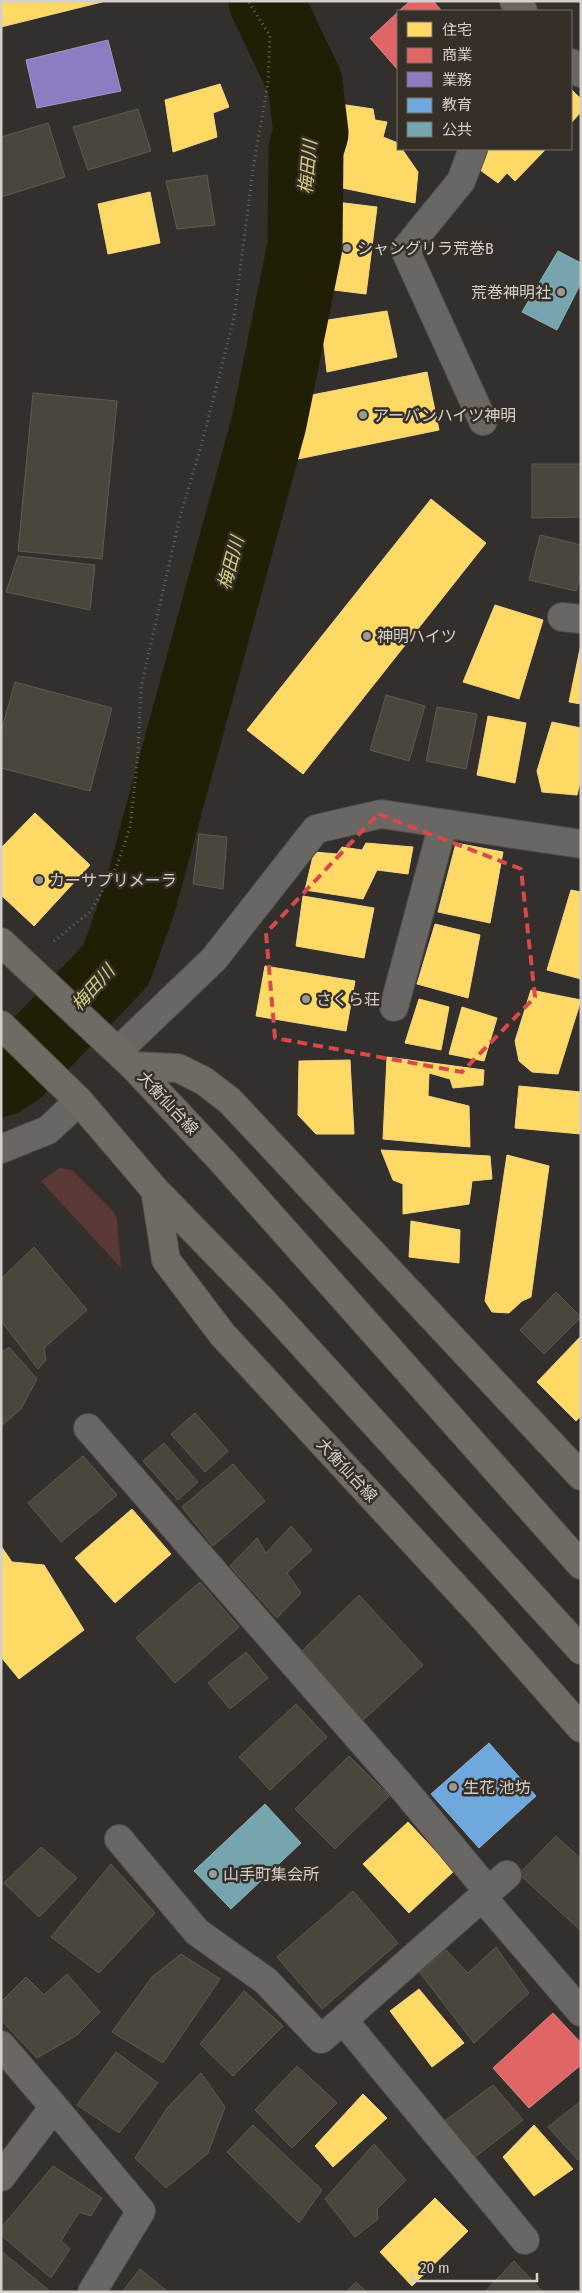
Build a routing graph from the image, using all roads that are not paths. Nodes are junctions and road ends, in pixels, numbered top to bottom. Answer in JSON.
{"nodes":[{"id":1,"x":473,"y":150,"type":"edge"},
{"id":2,"x":483,"y":421,"type":"dead end"},
{"id":3,"x":443,"y":824,"type":"junction"},
{"id":4,"x":581,"y":844,"type":"edge"},
{"id":5,"x":1,"y":942,"type":"edge"},
{"id":6,"x":394,"y":1007,"type":"dead end"},
{"id":7,"x":1,"y":1025,"type":"edge"},
{"id":8,"x":117,"y":1050,"type":"junction"},
{"id":9,"x":79,"y":1101,"type":"junction"},
{"id":10,"x":1,"y":1149,"type":"edge"},
{"id":11,"x":156,"y":1190,"type":"junction"},
{"id":12,"x":88,"y":1428,"type":"dead end"},
{"id":13,"x":581,"y":1476,"type":"edge"},
{"id":14,"x":581,"y":1565,"type":"edge"},
{"id":15,"x":581,"y":1650,"type":"edge"},
{"id":16,"x":581,"y":1728,"type":"edge"},
{"id":17,"x":119,"y":1839,"type":"dead end"},
{"id":18,"x":493,"y":1888,"type":"junction"},
{"id":19,"x":581,"y":2012,"type":"edge"},
{"id":20,"x":343,"y":2020,"type":"junction"},
{"id":21,"x":1,"y":2045,"type":"edge"},
{"id":22,"x":54,"y":2106,"type":"junction"},
{"id":23,"x":1,"y":2178,"type":"edge"},
{"id":24,"x":525,"y":2240,"type":"dead end"},
{"id":25,"x":92,"y":2292,"type":"edge"}],
"edges":[{"from":1,"to":2,"type":"street"},
{"from":3,"to":4,"type":"street"},
{"from":3,"to":6,"type":"street"},
{"from":3,"to":8,"type":"street"},
{"from":5,"to":8,"type":"main road","name":"大衡仙台線"},
{"from":7,"to":9,"type":"main road"},
{"from":8,"to":13,"type":"main road","name":"大衡仙台線"},
{"from":8,"to":14,"type":"main road","name":"大衡仙台線"},
{"from":9,"to":10,"type":"street"},
{"from":9,"to":11,"type":"main road"},
{"from":11,"to":15,"type":"main road"},
{"from":11,"to":16,"type":"main road","name":"大衡仙台線"},
{"from":12,"to":18,"type":"street"},
{"from":17,"to":20,"type":"street"},
{"from":18,"to":19,"type":"street"},
{"from":18,"to":20,"type":"street"},
{"from":20,"to":24,"type":"street"},
{"from":21,"to":22,"type":"street"},
{"from":22,"to":23,"type":"street"},
{"from":22,"to":25,"type":"street"}]}
